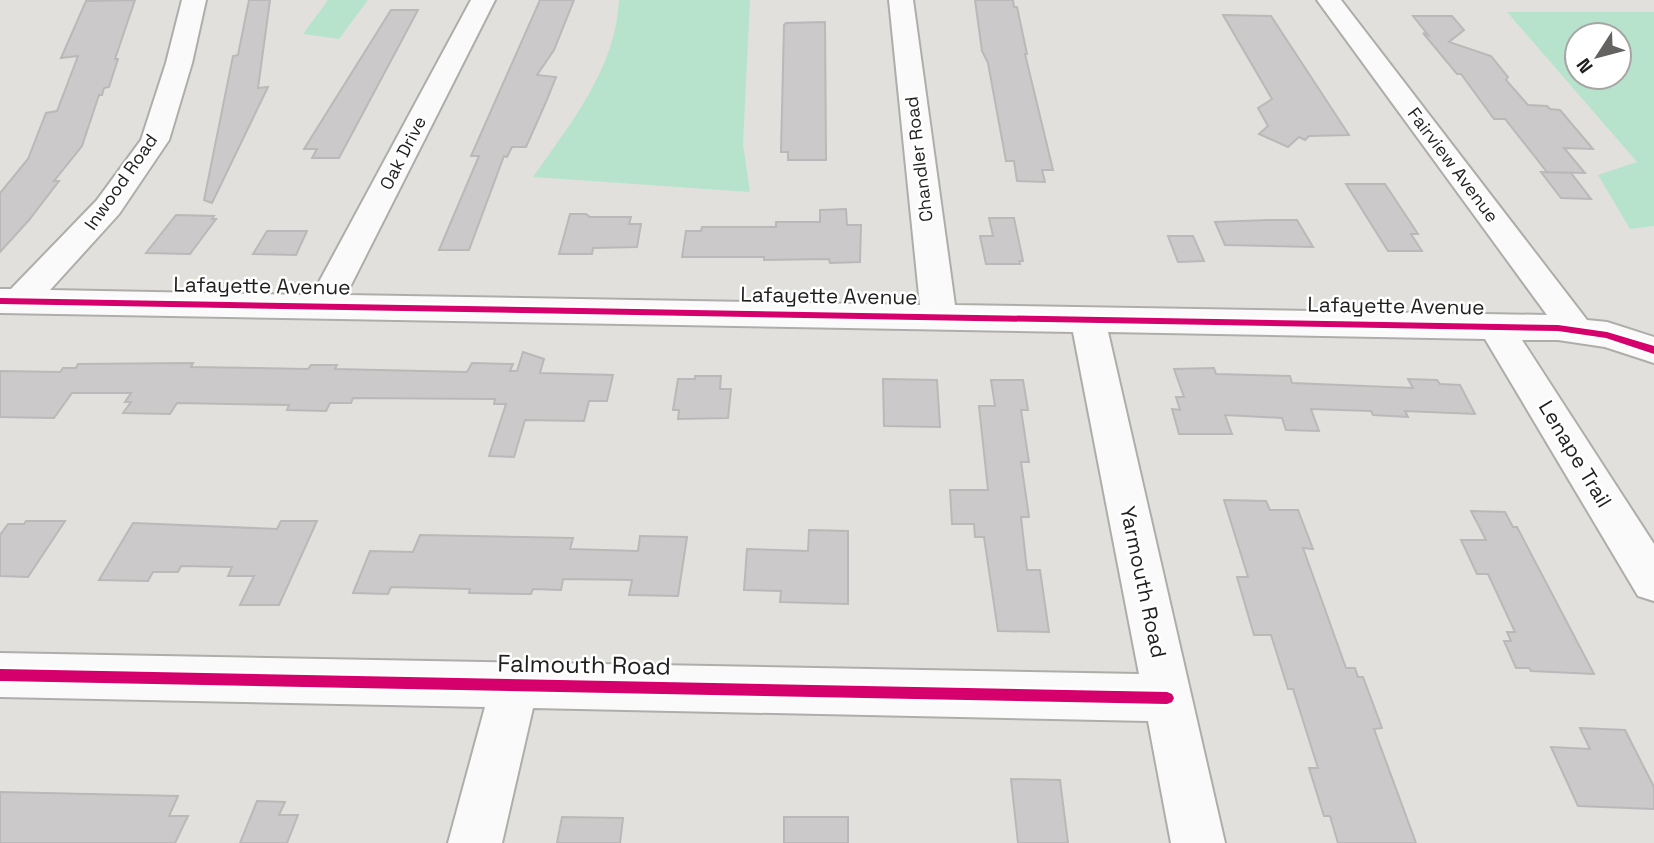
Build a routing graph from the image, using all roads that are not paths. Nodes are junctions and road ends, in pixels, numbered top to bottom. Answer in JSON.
{"nodes":[{"id":1,"x":194,"y":0,"type":"edge"},
{"id":2,"x":483,"y":0,"type":"edge"},
{"id":3,"x":901,"y":0,"type":"edge"},
{"id":4,"x":1329,"y":0,"type":"edge"},
{"id":5,"x":10,"y":301,"type":"edge"},
{"id":6,"x":323,"y":306,"type":"junction"},
{"id":7,"x":939,"y":317,"type":"junction"},
{"id":8,"x":1088,"y":320,"type":"junction"},
{"id":9,"x":1495,"y":326,"type":"junction"},
{"id":10,"x":1576,"y":330,"type":"junction"},
{"id":11,"x":1654,"y":349,"type":"edge"},
{"id":12,"x":1654,"y":582,"type":"edge"},
{"id":13,"x":0,"y":675,"type":"edge"},
{"id":14,"x":515,"y":685,"type":"junction"},
{"id":15,"x":1167,"y":698,"type":"junction"},
{"id":16,"x":475,"y":843,"type":"edge"},
{"id":17,"x":1198,"y":843,"type":"edge"}],
"edges":[{"from":1,"to":5,"type":"street","name":"Inwood Road"},
{"from":2,"to":6,"type":"street","name":"Oak Drive"},
{"from":3,"to":7,"type":"street","name":"Chandler Road"},
{"from":4,"to":10,"type":"street","name":"Fairview Avenue"},
{"from":5,"to":6,"type":"street","name":"Lafayette Avenue"},
{"from":6,"to":7,"type":"street","name":"Lafayette Avenue"},
{"from":7,"to":8,"type":"street","name":"Lafayette Avenue"},
{"from":8,"to":9,"type":"street","name":"Lafayette Avenue"},
{"from":8,"to":15,"type":"street","name":"Yarmouth Road"},
{"from":9,"to":10,"type":"street","name":"Lafayette Avenue"},
{"from":9,"to":12,"type":"street","name":"Lenape Trail"},
{"from":10,"to":11,"type":"street","name":"Lafayette Avenue"},
{"from":13,"to":14,"type":"street","name":"Falmouth Road"},
{"from":14,"to":15,"type":"street","name":"Falmouth Road"},
{"from":14,"to":16,"type":"street"},
{"from":15,"to":17,"type":"street","name":"Yarmouth Road"}]}
